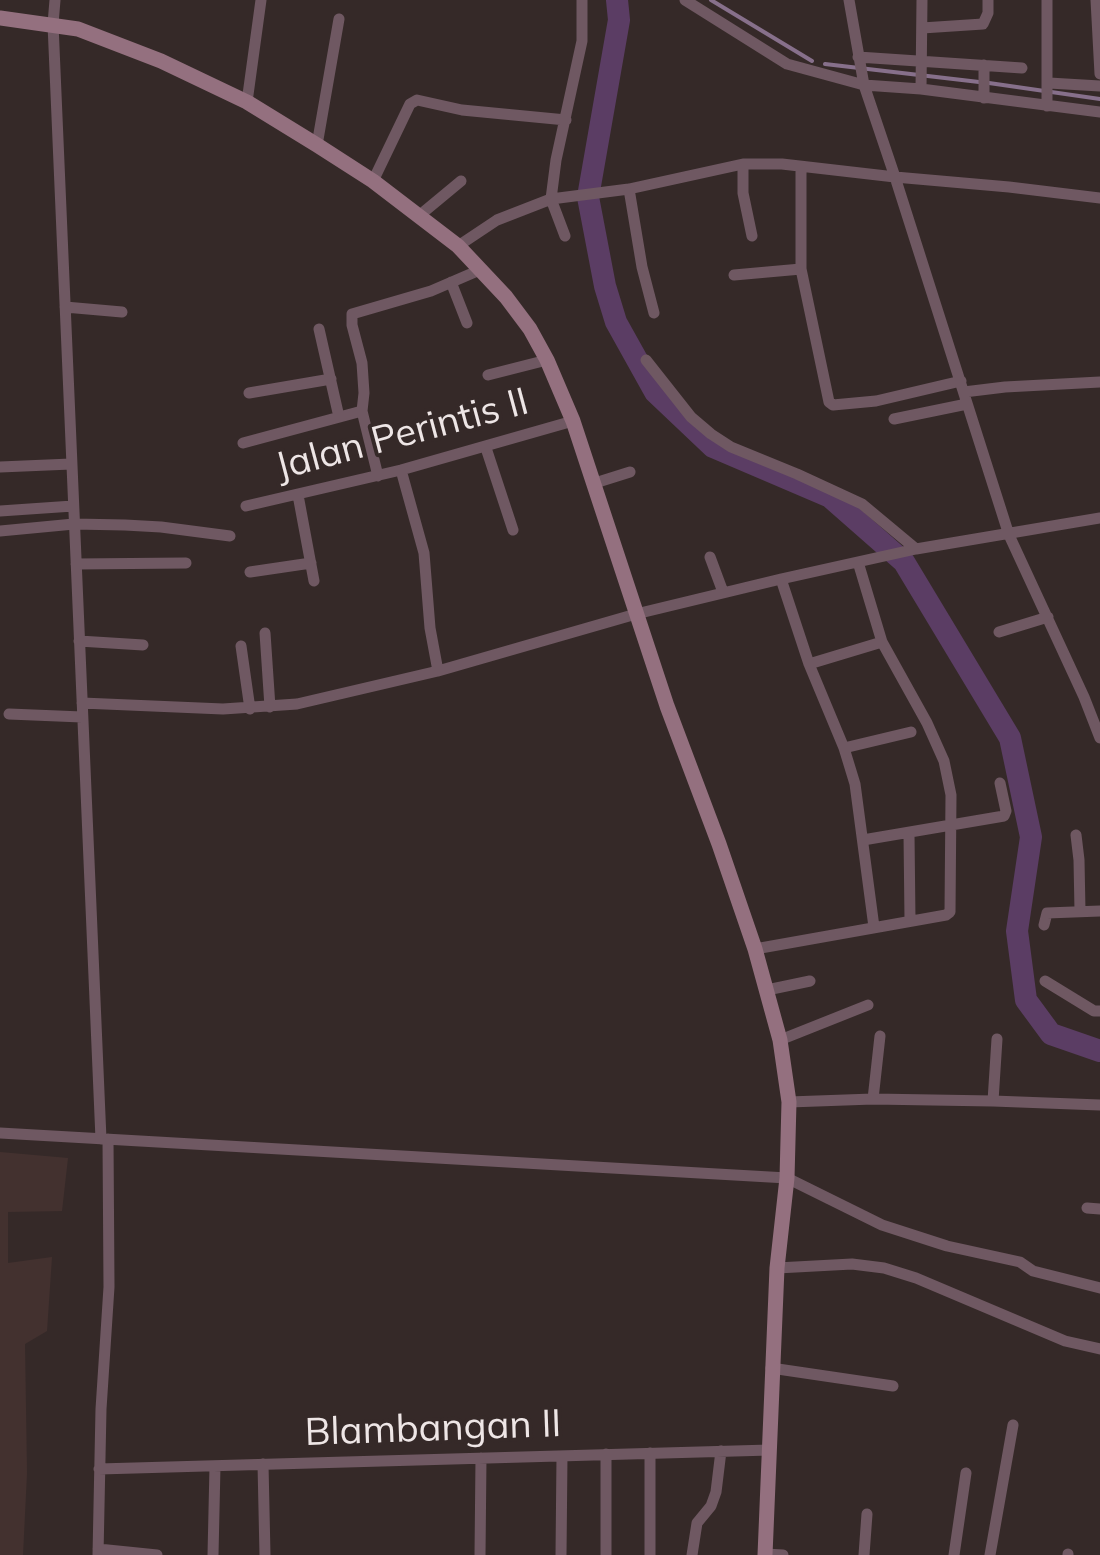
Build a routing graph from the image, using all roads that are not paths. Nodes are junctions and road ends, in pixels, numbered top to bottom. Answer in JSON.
{"nodes":[{"id":1,"x":54,"y":0,"type":"edge"},
{"id":2,"x":261,"y":0,"type":"edge"},
{"id":3,"x":582,"y":0,"type":"edge"},
{"id":4,"x":685,"y":0,"type":"edge"},
{"id":5,"x":849,"y":0,"type":"edge"},
{"id":6,"x":922,"y":0,"type":"edge"},
{"id":7,"x":988,"y":0,"type":"edge"},
{"id":8,"x":1047,"y":0,"type":"edge"},
{"id":9,"x":1096,"y":0,"type":"edge"},
{"id":10,"x":0,"y":18,"type":"edge"},
{"id":11,"x":339,"y":19,"type":"dead end"},
{"id":12,"x":53,"y":24,"type":"junction"},
{"id":13,"x":922,"y":28,"type":"junction"},
{"id":14,"x":859,"y":59,"type":"junction"},
{"id":15,"x":1022,"y":68,"type":"dead end"},
{"id":16,"x":922,"y":74,"type":"junction"},
{"id":17,"x":1100,"y":74,"type":"edge"},
{"id":18,"x":863,"y":81,"type":"junction"},
{"id":19,"x":984,"y":81,"type":"junction"},
{"id":20,"x":1100,"y":86,"type":"edge"},
{"id":21,"x":1048,"y":93,"type":"junction"},
{"id":22,"x":247,"y":102,"type":"junction"},
{"id":23,"x":1100,"y":112,"type":"edge"},
{"id":24,"x":566,"y":120,"type":"junction"},
{"id":25,"x":317,"y":145,"type":"junction"},
{"id":26,"x":743,"y":164,"type":"junction"},
{"id":27,"x":800,"y":167,"type":"junction"},
{"id":28,"x":896,"y":177,"type":"junction"},
{"id":29,"x":373,"y":181,"type":"junction"},
{"id":30,"x":461,"y":181,"type":"dead end"},
{"id":31,"x":629,"y":189,"type":"junction"},
{"id":32,"x":556,"y":198,"type":"junction"},
{"id":33,"x":1100,"y":198,"type":"edge"},
{"id":34,"x":420,"y":214,"type":"junction"},
{"id":35,"x":564,"y":236,"type":"dead end"},
{"id":36,"x":752,"y":236,"type":"dead end"},
{"id":37,"x":458,"y":246,"type":"junction"},
{"id":38,"x":482,"y":270,"type":"junction"},
{"id":39,"x":802,"y":270,"type":"junction"},
{"id":40,"x":734,"y":275,"type":"dead end"},
{"id":41,"x":451,"y":282,"type":"junction"},
{"id":42,"x":65,"y":307,"type":"junction"},
{"id":43,"x":122,"y":312,"type":"dead end"},
{"id":44,"x":654,"y":313,"type":"dead end"},
{"id":45,"x":467,"y":324,"type":"dead end"},
{"id":46,"x":318,"y":329,"type":"dead end"},
{"id":47,"x":547,"y":360,"type":"junction"},
{"id":48,"x":646,"y":360,"type":"dead end"},
{"id":49,"x":488,"y":375,"type":"dead end"},
{"id":50,"x":331,"y":378,"type":"junction"},
{"id":51,"x":1100,"y":382,"type":"edge"},
{"id":52,"x":249,"y":393,"type":"dead end"},
{"id":53,"x":964,"y":393,"type":"junction"},
{"id":54,"x":362,"y":411,"type":"junction"},
{"id":55,"x":338,"y":417,"type":"junction"},
{"id":56,"x":894,"y":419,"type":"dead end"},
{"id":57,"x":573,"y":421,"type":"junction"},
{"id":58,"x":243,"y":443,"type":"dead end"},
{"id":59,"x":486,"y":448,"type":"junction"},
{"id":60,"x":72,"y":464,"type":"junction"},
{"id":61,"x":0,"y":467,"type":"edge"},
{"id":62,"x":402,"y":470,"type":"junction"},
{"id":63,"x":630,"y":472,"type":"dead end"},
{"id":64,"x":378,"y":476,"type":"junction"},
{"id":65,"x":594,"y":482,"type":"junction"},
{"id":66,"x":298,"y":495,"type":"junction"},
{"id":67,"x":74,"y":506,"type":"junction"},
{"id":68,"x":246,"y":506,"type":"dead end"},
{"id":69,"x":0,"y":511,"type":"edge"},
{"id":70,"x":1100,"y":518,"type":"edge"},
{"id":71,"x":74,"y":524,"type":"junction"},
{"id":72,"x":513,"y":530,"type":"dead end"},
{"id":73,"x":0,"y":531,"type":"edge"},
{"id":74,"x":1009,"y":535,"type":"junction"},
{"id":75,"x":230,"y":536,"type":"dead end"},
{"id":76,"x":911,"y":550,"type":"junction"},
{"id":77,"x":710,"y":557,"type":"dead end"},
{"id":78,"x":860,"y":561,"type":"junction"},
{"id":79,"x":186,"y":563,"type":"dead end"},
{"id":80,"x":311,"y":563,"type":"junction"},
{"id":81,"x":76,"y":564,"type":"junction"},
{"id":82,"x":250,"y":572,"type":"dead end"},
{"id":83,"x":781,"y":579,"type":"junction"},
{"id":84,"x":314,"y":581,"type":"dead end"},
{"id":85,"x":724,"y":592,"type":"junction"},
{"id":86,"x":636,"y":614,"type":"junction"},
{"id":87,"x":1048,"y":616,"type":"junction"},
{"id":88,"x":265,"y":632,"type":"dead end"},
{"id":89,"x":999,"y":632,"type":"dead end"},
{"id":90,"x":79,"y":641,"type":"junction"},
{"id":91,"x":882,"y":642,"type":"junction"},
{"id":92,"x":143,"y":645,"type":"dead end"},
{"id":93,"x":241,"y":646,"type":"dead end"},
{"id":94,"x":809,"y":664,"type":"junction"},
{"id":95,"x":438,"y":671,"type":"junction"},
{"id":96,"x":82,"y":703,"type":"junction"},
{"id":97,"x":270,"y":707,"type":"junction"},
{"id":98,"x":250,"y":709,"type":"junction"},
{"id":99,"x":9,"y":714,"type":"dead end"},
{"id":100,"x":82,"y":717,"type":"junction"},
{"id":101,"x":1097,"y":717,"type":"edge"},
{"id":102,"x":912,"y":732,"type":"dead end"},
{"id":103,"x":1100,"y":738,"type":"edge"},
{"id":104,"x":844,"y":748,"type":"junction"},
{"id":105,"x":1000,"y":783,"type":"dead end"},
{"id":106,"x":952,"y":824,"type":"junction"},
{"id":107,"x":909,"y":834,"type":"junction"},
{"id":108,"x":1076,"y":835,"type":"dead end"},
{"id":109,"x":862,"y":840,"type":"junction"},
{"id":110,"x":1080,"y":911,"type":"junction"},
{"id":111,"x":1100,"y":911,"type":"edge"},
{"id":112,"x":910,"y":920,"type":"junction"},
{"id":113,"x":1044,"y":925,"type":"dead end"},
{"id":114,"x":874,"y":927,"type":"junction"},
{"id":115,"x":755,"y":949,"type":"junction"},
{"id":116,"x":1045,"y":981,"type":"dead end"},
{"id":117,"x":810,"y":982,"type":"dead end"},
{"id":118,"x":767,"y":990,"type":"junction"},
{"id":119,"x":868,"y":1006,"type":"dead end"},
{"id":120,"x":1100,"y":1011,"type":"edge"},
{"id":121,"x":880,"y":1036,"type":"dead end"},
{"id":122,"x":997,"y":1039,"type":"dead end"},
{"id":123,"x":780,"y":1040,"type":"junction"},
{"id":124,"x":874,"y":1099,"type":"junction"},
{"id":125,"x":993,"y":1100,"type":"junction"},
{"id":126,"x":789,"y":1102,"type":"junction"},
{"id":127,"x":1100,"y":1105,"type":"edge"},
{"id":128,"x":0,"y":1133,"type":"edge"},
{"id":129,"x":105,"y":1139,"type":"junction"},
{"id":130,"x":787,"y":1178,"type":"junction"},
{"id":131,"x":776,"y":1268,"type":"junction"},
{"id":132,"x":1100,"y":1288,"type":"edge"},
{"id":133,"x":1100,"y":1350,"type":"edge"},
{"id":134,"x":772,"y":1368,"type":"junction"},
{"id":135,"x":894,"y":1386,"type":"dead end"},
{"id":136,"x":1013,"y":1425,"type":"dead end"},
{"id":137,"x":759,"y":1450,"type":"junction"},
{"id":138,"x":721,"y":1451,"type":"junction"},
{"id":139,"x":650,"y":1453,"type":"junction"},
{"id":140,"x":606,"y":1454,"type":"junction"},
{"id":141,"x":562,"y":1456,"type":"junction"},
{"id":142,"x":481,"y":1458,"type":"junction"},
{"id":143,"x":262,"y":1464,"type":"junction"},
{"id":144,"x":215,"y":1466,"type":"junction"},
{"id":145,"x":99,"y":1469,"type":"junction"},
{"id":146,"x":966,"y":1473,"type":"dead end"},
{"id":147,"x":866,"y":1514,"type":"dead end"},
{"id":148,"x":98,"y":1552,"type":"edge"},
{"id":149,"x":765,"y":1554,"type":"edge"},
{"id":150,"x":157,"y":1555,"type":"edge"},
{"id":151,"x":213,"y":1555,"type":"edge"},
{"id":152,"x":264,"y":1555,"type":"edge"},
{"id":153,"x":480,"y":1555,"type":"edge"},
{"id":154,"x":561,"y":1555,"type":"edge"},
{"id":155,"x":606,"y":1555,"type":"edge"},
{"id":156,"x":650,"y":1555,"type":"edge"},
{"id":157,"x":692,"y":1555,"type":"edge"},
{"id":158,"x":783,"y":1555,"type":"edge"},
{"id":159,"x":864,"y":1555,"type":"edge"},
{"id":160,"x":954,"y":1555,"type":"edge"},
{"id":161,"x":990,"y":1555,"type":"edge"}],
"edges":[{"from":1,"to":12,"type":"street"},
{"from":2,"to":22,"type":"street"},
{"from":3,"to":24,"type":"street"},
{"from":4,"to":18,"type":"street"},
{"from":5,"to":14,"type":"street"},
{"from":6,"to":13,"type":"street"},
{"from":7,"to":13,"type":"street"},
{"from":8,"to":21,"type":"street"},
{"from":9,"to":17,"type":"street"},
{"from":10,"to":12,"type":"street"},
{"from":11,"to":25,"type":"street"},
{"from":12,"to":22,"type":"street"},
{"from":12,"to":42,"type":"street"},
{"from":13,"to":16,"type":"street"},
{"from":14,"to":16,"type":"street"},
{"from":14,"to":18,"type":"street"},
{"from":15,"to":19,"type":"street"},
{"from":16,"to":18,"type":"street"},
{"from":16,"to":19,"type":"street"},
{"from":16,"to":19,"type":"street"},
{"from":18,"to":28,"type":"street"},
{"from":19,"to":21,"type":"street"},
{"from":20,"to":21,"type":"street"},
{"from":21,"to":23,"type":"street"},
{"from":22,"to":25,"type":"street"},
{"from":24,"to":29,"type":"street"},
{"from":24,"to":32,"type":"street"},
{"from":25,"to":29,"type":"street"},
{"from":26,"to":27,"type":"street"},
{"from":26,"to":31,"type":"street"},
{"from":26,"to":36,"type":"street"},
{"from":27,"to":28,"type":"street"},
{"from":27,"to":39,"type":"street"},
{"from":28,"to":33,"type":"street"},
{"from":28,"to":53,"type":"street"},
{"from":29,"to":34,"type":"street"},
{"from":30,"to":34,"type":"street"},
{"from":31,"to":32,"type":"street"},
{"from":31,"to":44,"type":"street"},
{"from":32,"to":35,"type":"street"},
{"from":32,"to":37,"type":"street"},
{"from":34,"to":37,"type":"street"},
{"from":37,"to":38,"type":"street"},
{"from":38,"to":41,"type":"street"},
{"from":38,"to":47,"type":"street"},
{"from":39,"to":40,"type":"street"},
{"from":39,"to":53,"type":"street"},
{"from":41,"to":45,"type":"street"},
{"from":41,"to":54,"type":"street"},
{"from":42,"to":43,"type":"street"},
{"from":42,"to":60,"type":"street"},
{"from":46,"to":50,"type":"street"},
{"from":47,"to":49,"type":"street"},
{"from":47,"to":57,"type":"street"},
{"from":48,"to":76,"type":"street"},
{"from":50,"to":52,"type":"street"},
{"from":50,"to":55,"type":"street"},
{"from":51,"to":53,"type":"street"},
{"from":53,"to":56,"type":"street"},
{"from":53,"to":74,"type":"street"},
{"from":54,"to":55,"type":"street"},
{"from":54,"to":64,"type":"street"},
{"from":55,"to":58,"type":"street"},
{"from":57,"to":59,"type":"street","name":"Jalan Perintis II"},
{"from":57,"to":65,"type":"street"},
{"from":59,"to":62,"type":"street","name":"Jalan Perintis II"},
{"from":59,"to":72,"type":"street"},
{"from":60,"to":61,"type":"street"},
{"from":60,"to":67,"type":"street"},
{"from":62,"to":64,"type":"street","name":"Jalan Perintis II"},
{"from":62,"to":95,"type":"street"},
{"from":63,"to":65,"type":"street"},
{"from":64,"to":66,"type":"street","name":"Jalan Perintis II"},
{"from":65,"to":86,"type":"street"},
{"from":66,"to":68,"type":"street","name":"Jalan Perintis II"},
{"from":66,"to":80,"type":"street"},
{"from":67,"to":69,"type":"street"},
{"from":67,"to":71,"type":"street"},
{"from":70,"to":74,"type":"street"},
{"from":71,"to":73,"type":"street"},
{"from":71,"to":75,"type":"street"},
{"from":71,"to":81,"type":"street"},
{"from":74,"to":76,"type":"street"},
{"from":74,"to":87,"type":"street"},
{"from":76,"to":78,"type":"street"},
{"from":77,"to":85,"type":"street"},
{"from":78,"to":83,"type":"street"},
{"from":78,"to":91,"type":"street"},
{"from":79,"to":81,"type":"street"},
{"from":80,"to":82,"type":"street"},
{"from":80,"to":84,"type":"street"},
{"from":81,"to":90,"type":"street"},
{"from":83,"to":85,"type":"street"},
{"from":83,"to":94,"type":"street"},
{"from":85,"to":86,"type":"street"},
{"from":86,"to":95,"type":"street"},
{"from":86,"to":115,"type":"street"},
{"from":87,"to":89,"type":"street"},
{"from":87,"to":101,"type":"street"},
{"from":88,"to":97,"type":"street"},
{"from":90,"to":92,"type":"street"},
{"from":90,"to":96,"type":"street"},
{"from":91,"to":94,"type":"street"},
{"from":91,"to":106,"type":"street"},
{"from":93,"to":98,"type":"street"},
{"from":94,"to":104,"type":"street"},
{"from":95,"to":97,"type":"street"},
{"from":96,"to":98,"type":"street"},
{"from":96,"to":100,"type":"street"},
{"from":97,"to":98,"type":"street"},
{"from":99,"to":100,"type":"street"},
{"from":100,"to":129,"type":"street"},
{"from":101,"to":103,"type":"street"},
{"from":102,"to":104,"type":"street"},
{"from":104,"to":109,"type":"street"},
{"from":105,"to":106,"type":"street"},
{"from":106,"to":107,"type":"street"},
{"from":106,"to":112,"type":"street"},
{"from":107,"to":109,"type":"street"},
{"from":107,"to":112,"type":"street"},
{"from":108,"to":110,"type":"street"},
{"from":109,"to":114,"type":"street"},
{"from":110,"to":111,"type":"street"},
{"from":110,"to":113,"type":"street"},
{"from":112,"to":114,"type":"street"},
{"from":114,"to":115,"type":"street"},
{"from":115,"to":118,"type":"street"},
{"from":116,"to":120,"type":"street"},
{"from":117,"to":118,"type":"street"},
{"from":118,"to":123,"type":"street"},
{"from":119,"to":123,"type":"street"},
{"from":121,"to":124,"type":"street"},
{"from":122,"to":125,"type":"street"},
{"from":123,"to":126,"type":"street"},
{"from":124,"to":125,"type":"street"},
{"from":124,"to":126,"type":"street"},
{"from":125,"to":127,"type":"street"},
{"from":126,"to":130,"type":"street"},
{"from":128,"to":129,"type":"street"},
{"from":129,"to":130,"type":"street"},
{"from":129,"to":145,"type":"street"},
{"from":130,"to":131,"type":"street"},
{"from":130,"to":132,"type":"street"},
{"from":131,"to":133,"type":"street"},
{"from":131,"to":134,"type":"street"},
{"from":134,"to":135,"type":"street"},
{"from":134,"to":137,"type":"street"},
{"from":136,"to":161,"type":"street"},
{"from":137,"to":138,"type":"street","name":"Blambangan II"},
{"from":137,"to":149,"type":"street"},
{"from":138,"to":139,"type":"street","name":"Blambangan II"},
{"from":138,"to":157,"type":"street"},
{"from":139,"to":140,"type":"street","name":"Blambangan II"},
{"from":139,"to":156,"type":"street"},
{"from":140,"to":141,"type":"street","name":"Blambangan II"},
{"from":140,"to":155,"type":"street"},
{"from":141,"to":142,"type":"street","name":"Blambangan II"},
{"from":141,"to":154,"type":"street"},
{"from":142,"to":143,"type":"street","name":"Blambangan II"},
{"from":142,"to":153,"type":"street"},
{"from":143,"to":144,"type":"street","name":"Blambangan II"},
{"from":143,"to":152,"type":"street"},
{"from":144,"to":145,"type":"street","name":"Blambangan II"},
{"from":144,"to":151,"type":"street"},
{"from":145,"to":148,"type":"street"},
{"from":146,"to":160,"type":"street"},
{"from":147,"to":159,"type":"street"},
{"from":148,"to":150,"type":"street"},
{"from":149,"to":158,"type":"street"}]}
